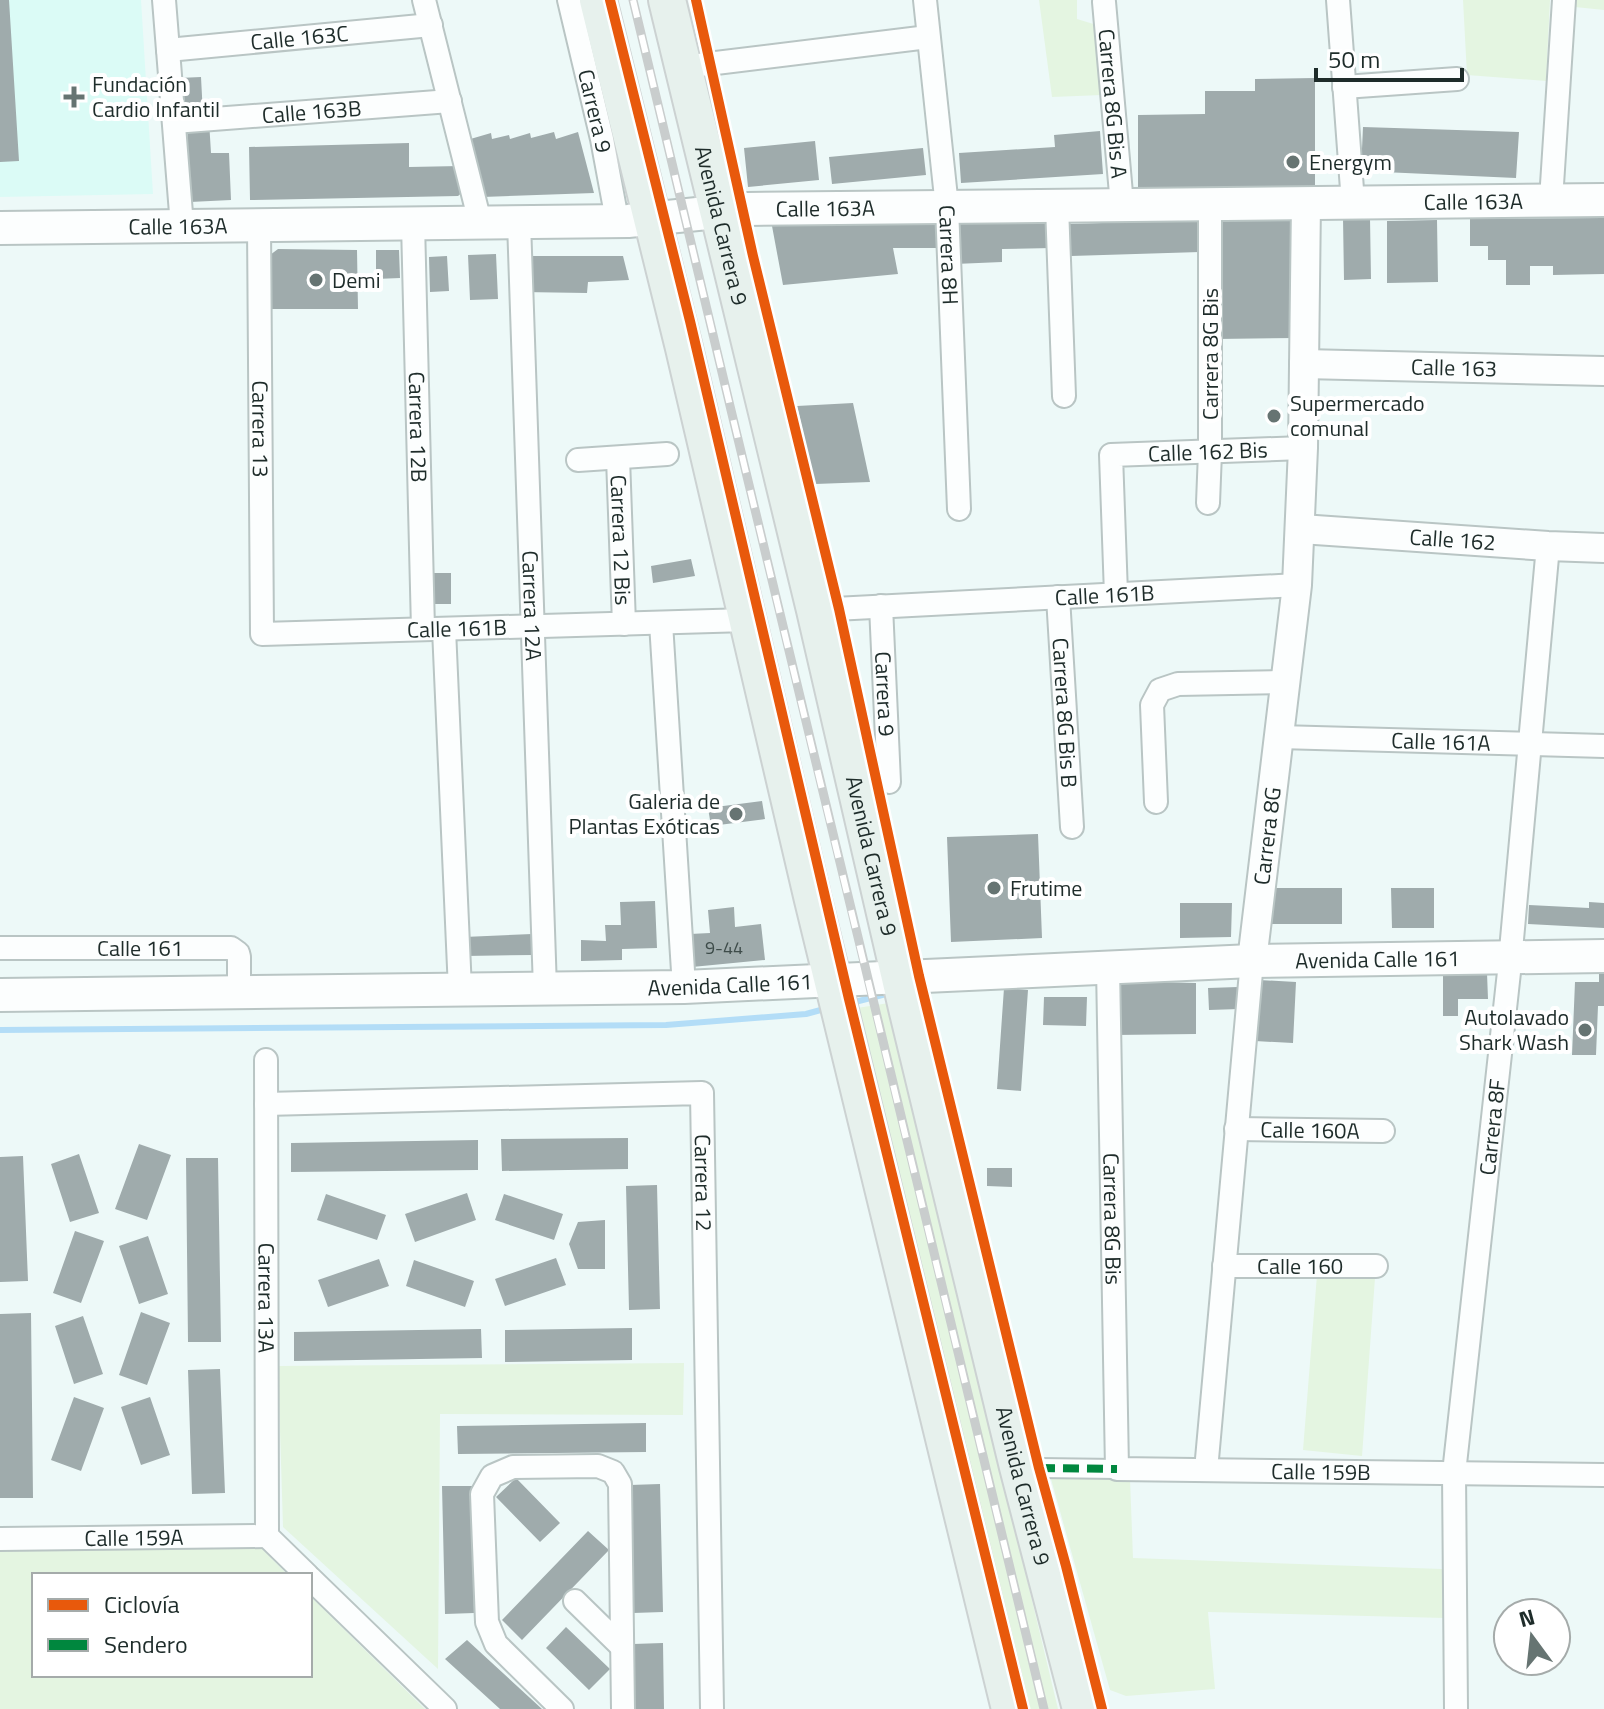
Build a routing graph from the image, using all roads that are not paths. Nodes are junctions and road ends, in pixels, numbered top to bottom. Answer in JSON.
{"nodes":[{"id":1,"x":164,"y":0,"type":"edge"},
{"id":2,"x":424,"y":0,"type":"edge"},
{"id":3,"x":569,"y":0,"type":"edge"},
{"id":4,"x":598,"y":0,"type":"edge"},
{"id":5,"x":667,"y":0,"type":"edge"},
{"id":6,"x":925,"y":0,"type":"edge"},
{"id":7,"x":1338,"y":0,"type":"edge"},
{"id":8,"x":1564,"y":0,"type":"edge"},
{"id":9,"x":1104,"y":2,"type":"dead end"},
{"id":10,"x":431,"y":25,"type":"junction"},
{"id":11,"x":928,"y":37,"type":"junction"},
{"id":12,"x":168,"y":50,"type":"junction"},
{"id":13,"x":683,"y":67,"type":"junction"},
{"id":14,"x":1457,"y":79,"type":"dead end"},
{"id":15,"x":1344,"y":87,"type":"junction"},
{"id":16,"x":450,"y":101,"type":"junction"},
{"id":17,"x":174,"y":122,"type":"junction"},
{"id":18,"x":1551,"y":200,"type":"junction"},
{"id":19,"x":1604,"y":200,"type":"edge"},
{"id":20,"x":1306,"y":203,"type":"junction"},
{"id":21,"x":1353,"y":203,"type":"junction"},
{"id":22,"x":1210,"y":204,"type":"junction"},
{"id":23,"x":1122,"y":205,"type":"junction"},
{"id":24,"x":1057,"y":206,"type":"junction"},
{"id":25,"x":947,"y":207,"type":"junction"},
{"id":26,"x":717,"y":211,"type":"junction"},
{"id":27,"x":653,"y":219,"type":"junction"},
{"id":28,"x":609,"y":221,"type":"junction"},
{"id":29,"x":480,"y":222,"type":"junction"},
{"id":30,"x":519,"y":222,"type":"junction"},
{"id":31,"x":413,"y":223,"type":"junction"},
{"id":32,"x":259,"y":225,"type":"junction"},
{"id":33,"x":182,"y":226,"type":"junction"},
{"id":34,"x":0,"y":228,"type":"edge"},
{"id":35,"x":1304,"y":364,"type":"junction"},
{"id":36,"x":1604,"y":371,"type":"edge"},
{"id":37,"x":1064,"y":396,"type":"dead end"},
{"id":38,"x":1303,"y":448,"type":"junction"},
{"id":39,"x":1210,"y":452,"type":"junction"},
{"id":40,"x":667,"y":454,"type":"dead end"},
{"id":41,"x":618,"y":458,"type":"junction"},
{"id":42,"x":578,"y":460,"type":"dead end"},
{"id":43,"x":1208,"y":503,"type":"dead end"},
{"id":44,"x":959,"y":509,"type":"dead end"},
{"id":45,"x":1301,"y":529,"type":"junction"},
{"id":46,"x":1548,"y":546,"type":"junction"},
{"id":47,"x":1604,"y":548,"type":"edge"},
{"id":48,"x":1297,"y":585,"type":"junction"},
{"id":49,"x":1116,"y":594,"type":"junction"},
{"id":50,"x":1058,"y":597,"type":"junction"},
{"id":51,"x":881,"y":606,"type":"junction"},
{"id":52,"x":815,"y":610,"type":"junction"},
{"id":53,"x":747,"y":620,"type":"junction"},
{"id":54,"x":661,"y":623,"type":"junction"},
{"id":55,"x":624,"y":624,"type":"junction"},
{"id":56,"x":533,"y":626,"type":"junction"},
{"id":57,"x":434,"y":629,"type":"junction"},
{"id":58,"x":262,"y":634,"type":"joint"},
{"id":59,"x":1285,"y":682,"type":"junction"},
{"id":60,"x":1279,"y":737,"type":"junction"},
{"id":61,"x":1529,"y":744,"type":"junction"},
{"id":62,"x":1604,"y":746,"type":"edge"},
{"id":63,"x":889,"y":782,"type":"dead end"},
{"id":64,"x":1156,"y":802,"type":"dead end"},
{"id":65,"x":1072,"y":827,"type":"dead end"},
{"id":66,"x":0,"y":948,"type":"edge"},
{"id":67,"x":1511,"y":956,"type":"junction"},
{"id":68,"x":1604,"y":956,"type":"edge"},
{"id":69,"x":1252,"y":961,"type":"junction"},
{"id":70,"x":1108,"y":967,"type":"junction"},
{"id":71,"x":900,"y":977,"type":"junction"},
{"id":72,"x":832,"y":980,"type":"junction"},
{"id":73,"x":684,"y":987,"type":"junction"},
{"id":74,"x":545,"y":989,"type":"junction"},
{"id":75,"x":460,"y":990,"type":"junction"},
{"id":76,"x":239,"y":993,"type":"junction"},
{"id":77,"x":0,"y":995,"type":"edge"},
{"id":78,"x":266,"y":1060,"type":"dead end"},
{"id":79,"x":266,"y":1104,"type":"junction"},
{"id":80,"x":1236,"y":1129,"type":"junction"},
{"id":81,"x":1383,"y":1131,"type":"dead end"},
{"id":82,"x":1224,"y":1266,"type":"junction"},
{"id":83,"x":1376,"y":1266,"type":"dead end"},
{"id":84,"x":1039,"y":1468,"type":"dead end"},
{"id":85,"x":1117,"y":1469,"type":"junction"},
{"id":86,"x":1206,"y":1470,"type":"junction"},
{"id":87,"x":1454,"y":1473,"type":"junction"},
{"id":88,"x":1604,"y":1475,"type":"edge"},
{"id":89,"x":267,"y":1536,"type":"junction"},
{"id":90,"x":0,"y":1539,"type":"edge"},
{"id":91,"x":306,"y":1573,"type":"edge"},
{"id":92,"x":312,"y":1579,"type":"edge"},
{"id":93,"x":575,"y":1601,"type":"dead end"},
{"id":94,"x":621,"y":1646,"type":"junction"},
{"id":95,"x":445,"y":1709,"type":"edge"},
{"id":96,"x":562,"y":1709,"type":"edge"},
{"id":97,"x":623,"y":1709,"type":"edge"},
{"id":98,"x":712,"y":1709,"type":"edge"},
{"id":99,"x":1010,"y":1709,"type":"edge"},
{"id":100,"x":1081,"y":1709,"type":"edge"},
{"id":101,"x":1456,"y":1709,"type":"edge"}],
"edges":[{"from":1,"to":12,"type":"street"},
{"from":2,"to":10,"type":"street"},
{"from":3,"to":28,"type":"street","name":"Carrera 9"},
{"from":4,"to":27,"type":"main road"},
{"from":5,"to":13,"type":"main road","name":"Avenida Carrera 9"},
{"from":6,"to":11,"type":"street","name":"Carrera 8H"},
{"from":7,"to":15,"type":"street"},
{"from":8,"to":18,"type":"street"},
{"from":9,"to":23,"type":"street","name":"Carrera 8G Bis A"},
{"from":10,"to":12,"type":"street","name":"Calle 163C"},
{"from":10,"to":16,"type":"street"},
{"from":11,"to":13,"type":"street"},
{"from":11,"to":25,"type":"street","name":"Carrera 8H"},
{"from":12,"to":17,"type":"street"},
{"from":13,"to":26,"type":"main road","name":"Avenida Carrera 9"},
{"from":14,"to":15,"type":"street"},
{"from":15,"to":21,"type":"street"},
{"from":16,"to":17,"type":"street","name":"Calle 163B"},
{"from":16,"to":29,"type":"street"},
{"from":17,"to":33,"type":"street"},
{"from":18,"to":19,"type":"main road","name":"Calle 163A"},
{"from":18,"to":21,"type":"main road","name":"Calle 163A"},
{"from":20,"to":21,"type":"main road","name":"Calle 163A"},
{"from":20,"to":22,"type":"main road","name":"Calle 163A"},
{"from":20,"to":35,"type":"street","name":"Carrera 8G"},
{"from":22,"to":23,"type":"main road","name":"Calle 163A"},
{"from":22,"to":39,"type":"street","name":"Carrera 8G Bis"},
{"from":23,"to":24,"type":"main road","name":"Calle 163A"},
{"from":24,"to":25,"type":"main road","name":"Calle 163A"},
{"from":24,"to":37,"type":"street"},
{"from":25,"to":26,"type":"main road","name":"Calle 163A"},
{"from":25,"to":44,"type":"street","name":"Carrera 8H"},
{"from":26,"to":27,"type":"main road","name":"Calle 163A"},
{"from":26,"to":52,"type":"main road","name":"Avenida Carrera 9"},
{"from":27,"to":28,"type":"main road","name":"Calle 163A"},
{"from":27,"to":53,"type":"main road"},
{"from":28,"to":30,"type":"main road","name":"Calle 163A"},
{"from":29,"to":30,"type":"main road","name":"Calle 163A"},
{"from":29,"to":31,"type":"main road","name":"Calle 163A"},
{"from":30,"to":56,"type":"street","name":"Carrera 12A"},
{"from":31,"to":32,"type":"main road","name":"Calle 163A"},
{"from":31,"to":57,"type":"street","name":"Carrera 12B"},
{"from":32,"to":33,"type":"main road","name":"Calle 163A"},
{"from":32,"to":58,"type":"street","name":"Carrera 13"},
{"from":33,"to":34,"type":"main road","name":"Calle 163A"},
{"from":35,"to":36,"type":"street","name":"Calle 163"},
{"from":35,"to":38,"type":"street","name":"Carrera 8G"},
{"from":38,"to":39,"type":"street","name":"Calle 162 Bis"},
{"from":38,"to":45,"type":"street","name":"Carrera 8G"},
{"from":39,"to":43,"type":"street","name":"Carrera 8G Bis"},
{"from":39,"to":49,"type":"street","name":"Calle 162 Bis"},
{"from":40,"to":41,"type":"street"},
{"from":41,"to":42,"type":"street"},
{"from":41,"to":55,"type":"street","name":"Carrera 12 Bis"},
{"from":45,"to":46,"type":"street","name":"Calle 162"},
{"from":45,"to":48,"type":"street","name":"Carrera 8G"},
{"from":46,"to":47,"type":"street","name":"Calle 162"},
{"from":46,"to":61,"type":"street","name":"Carrera 8F"},
{"from":48,"to":49,"type":"street","name":"Calle 161B"},
{"from":48,"to":59,"type":"street","name":"Carrera 8G"},
{"from":49,"to":50,"type":"street","name":"Calle 161B"},
{"from":50,"to":51,"type":"street","name":"Calle 161B"},
{"from":50,"to":65,"type":"street","name":"Carrera 8G Bis B"},
{"from":51,"to":52,"type":"street","name":"Calle 161B"},
{"from":51,"to":63,"type":"street","name":"Carrera 9"},
{"from":52,"to":71,"type":"main road","name":"Avenida Carrera 9"},
{"from":53,"to":54,"type":"street","name":"Calle 161B"},
{"from":53,"to":72,"type":"main road"},
{"from":54,"to":55,"type":"street","name":"Calle 161B"},
{"from":54,"to":73,"type":"street"},
{"from":55,"to":56,"type":"street","name":"Calle 161B"},
{"from":56,"to":57,"type":"street","name":"Calle 161B"},
{"from":56,"to":74,"type":"street","name":"Carrera 12A"},
{"from":57,"to":58,"type":"street","name":"Calle 161B"},
{"from":57,"to":75,"type":"street","name":"Carrera 12B"},
{"from":59,"to":60,"type":"street","name":"Carrera 8G"},
{"from":59,"to":64,"type":"street"},
{"from":60,"to":61,"type":"street","name":"Calle 161A"},
{"from":60,"to":69,"type":"street","name":"Carrera 8G"},
{"from":61,"to":62,"type":"street","name":"Calle 161A"},
{"from":61,"to":67,"type":"street","name":"Carrera 8F"},
{"from":66,"to":76,"type":"street","name":"Calle 161"},
{"from":67,"to":68,"type":"main road","name":"Avenida Calle 161"},
{"from":67,"to":69,"type":"main road","name":"Avenida Calle 161"},
{"from":67,"to":87,"type":"street","name":"Carrera 8F"},
{"from":69,"to":70,"type":"main road","name":"Avenida Calle 161"},
{"from":69,"to":80,"type":"street","name":"Carrera 8G"},
{"from":70,"to":71,"type":"main road","name":"Avenida Calle 161"},
{"from":70,"to":85,"type":"street","name":"Carrera 8G Bis"},
{"from":71,"to":72,"type":"main road","name":"Avenida Calle 161"},
{"from":71,"to":100,"type":"main road","name":"Avenida Carrera 9"},
{"from":72,"to":73,"type":"main road","name":"Avenida Calle 161"},
{"from":72,"to":99,"type":"main road"},
{"from":73,"to":74,"type":"main road","name":"Avenida Calle 161"},
{"from":74,"to":75,"type":"main road","name":"Avenida Calle 161"},
{"from":75,"to":76,"type":"main road","name":"Avenida Calle 161"},
{"from":76,"to":77,"type":"main road","name":"Avenida Calle 161"},
{"from":78,"to":79,"type":"street","name":"Carrera 13A"},
{"from":79,"to":89,"type":"street","name":"Carrera 13A"},
{"from":79,"to":98,"type":"street","name":"Carrera 12"},
{"from":80,"to":81,"type":"street","name":"Calle 160A"},
{"from":80,"to":82,"type":"street","name":"Carrera 8G"},
{"from":82,"to":83,"type":"street","name":"Calle 160"},
{"from":82,"to":86,"type":"street","name":"Carrera 8G"},
{"from":84,"to":85,"type":"street","name":"Calle 159B"},
{"from":85,"to":86,"type":"street","name":"Calle 159B"},
{"from":86,"to":87,"type":"street","name":"Calle 159B"},
{"from":87,"to":88,"type":"street","name":"Calle 159B"},
{"from":87,"to":101,"type":"street","name":"Carrera 8F"},
{"from":89,"to":90,"type":"street","name":"Calle 159A"},
{"from":89,"to":91,"type":"street"},
{"from":92,"to":95,"type":"street"},
{"from":93,"to":94,"type":"street"},
{"from":94,"to":96,"type":"street"},
{"from":94,"to":97,"type":"street"}]}
